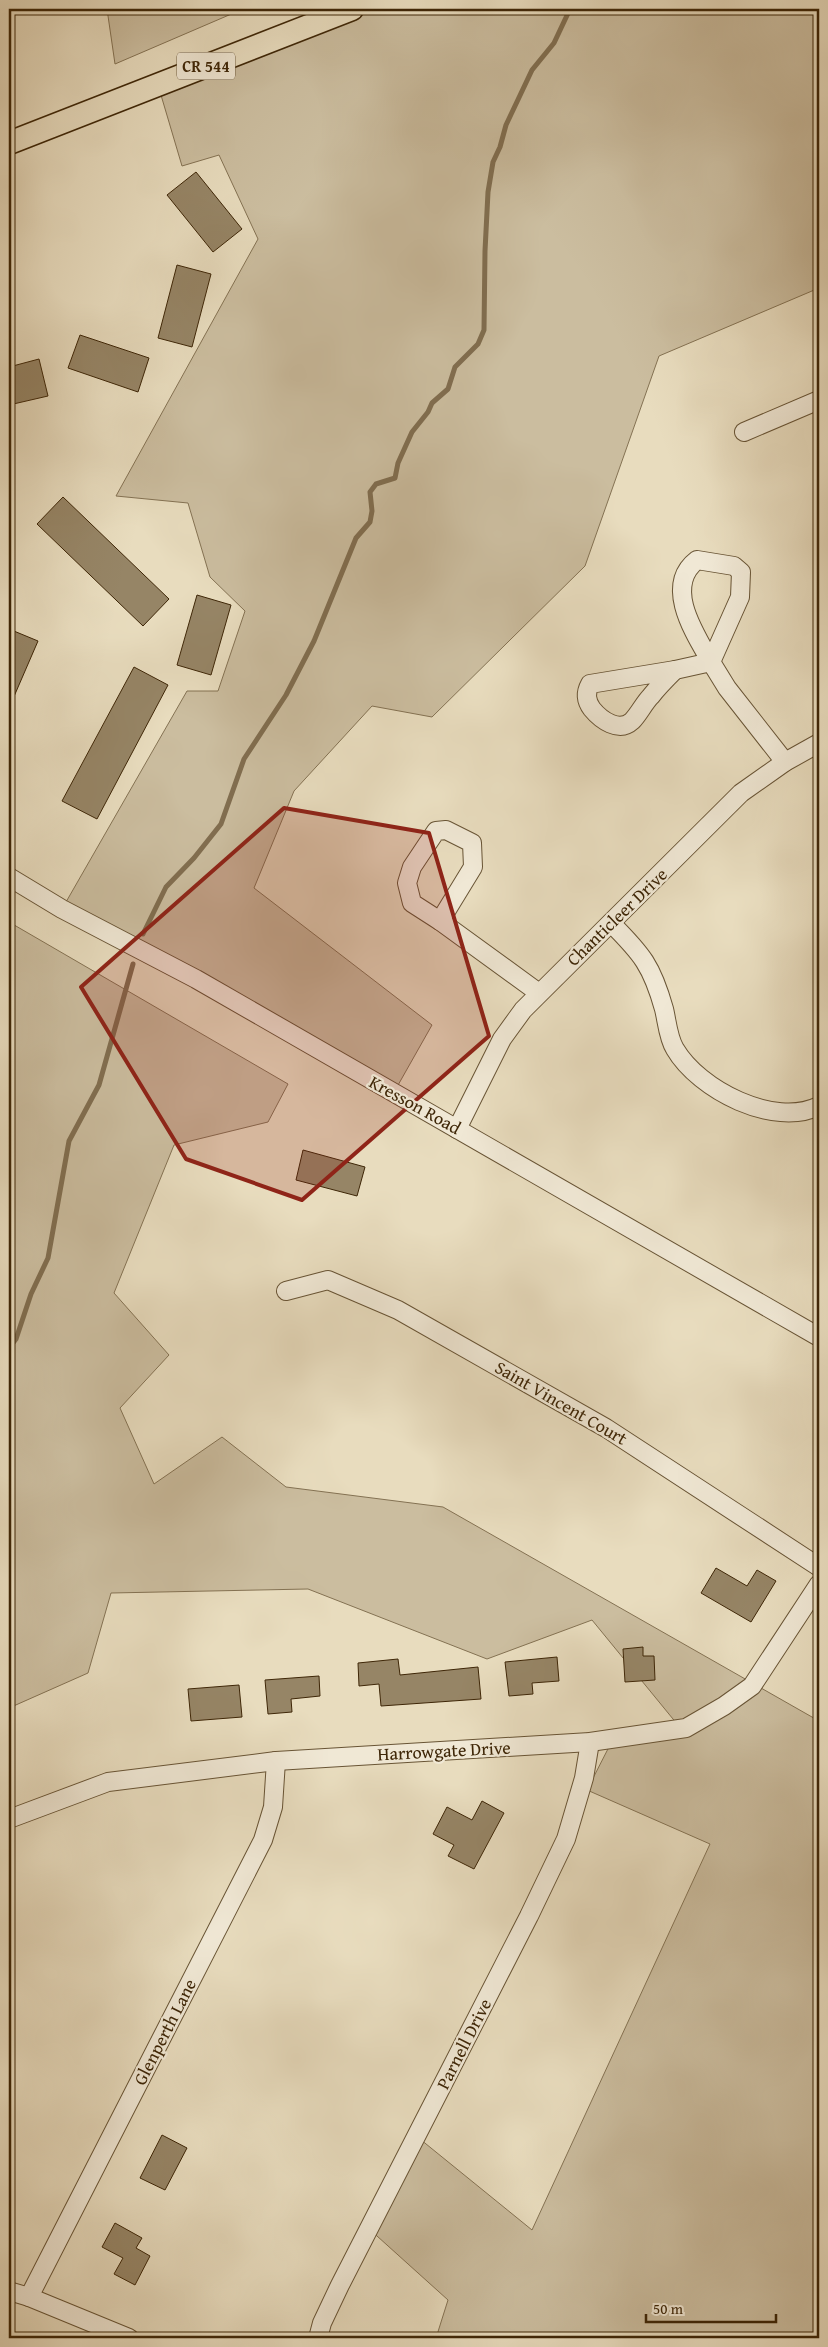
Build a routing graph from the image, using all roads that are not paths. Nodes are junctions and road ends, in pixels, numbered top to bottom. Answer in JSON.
{"nodes":[{"id":1,"x":352,"y":9,"type":"edge"},
{"id":2,"x":9,"y":144,"type":"edge"},
{"id":3,"x":819,"y":400,"type":"edge"},
{"id":4,"x":744,"y":432,"type":"dead end"},
{"id":5,"x":711,"y":662,"type":"junction"},
{"id":6,"x":675,"y":670,"type":"junction"},
{"id":7,"x":819,"y":743,"type":"edge"},
{"id":8,"x":785,"y":762,"type":"junction"},
{"id":9,"x":9,"y":877,"type":"edge"},
{"id":10,"x":440,"y":921,"type":"junction"},
{"id":11,"x":611,"y":923,"type":"junction"},
{"id":12,"x":539,"y":993,"type":"junction"},
{"id":13,"x":819,"y":1106,"type":"edge"},
{"id":14,"x":458,"y":1129,"type":"junction"},
{"id":15,"x":286,"y":1291,"type":"dead end"},
{"id":16,"x":819,"y":1337,"type":"edge"},
{"id":17,"x":819,"y":1567,"type":"edge"},
{"id":18,"x":819,"y":1584,"type":"edge"},
{"id":19,"x":590,"y":1742,"type":"junction"},
{"id":20,"x":276,"y":1761,"type":"junction"},
{"id":21,"x":9,"y":1819,"type":"edge"},
{"id":22,"x":9,"y":2291,"type":"edge"},
{"id":23,"x":29,"y":2296,"type":"junction"},
{"id":24,"x":129,"y":2338,"type":"edge"},
{"id":25,"x":318,"y":2338,"type":"edge"}],
"edges":[{"from":1,"to":2,"type":"main road","number":"CR 544"},
{"from":3,"to":4,"type":"street"},
{"from":5,"to":5,"type":"street"},
{"from":5,"to":6,"type":"street"},
{"from":5,"to":8,"type":"street"},
{"from":6,"to":6,"type":"street"},
{"from":7,"to":8,"type":"street","name":"Chanticleer Drive"},
{"from":8,"to":11,"type":"street","name":"Chanticleer Drive"},
{"from":9,"to":14,"type":"street","name":"Kresson Road"},
{"from":10,"to":10,"type":"street"},
{"from":10,"to":12,"type":"street"},
{"from":11,"to":12,"type":"street","name":"Chanticleer Drive"},
{"from":11,"to":13,"type":"street"},
{"from":12,"to":14,"type":"street","name":"Chanticleer Drive"},
{"from":14,"to":16,"type":"street","name":"Kresson Road"},
{"from":15,"to":17,"type":"street","name":"Saint Vincent Court"},
{"from":18,"to":19,"type":"street","name":"Harrowgate Drive"},
{"from":19,"to":20,"type":"street","name":"Harrowgate Drive"},
{"from":19,"to":25,"type":"street","name":"Parnell Drive"},
{"from":20,"to":21,"type":"street","name":"Harrowgate Drive"},
{"from":20,"to":23,"type":"street","name":"Glenperth Lane"},
{"from":22,"to":23,"type":"street"},
{"from":23,"to":24,"type":"street"}]}
